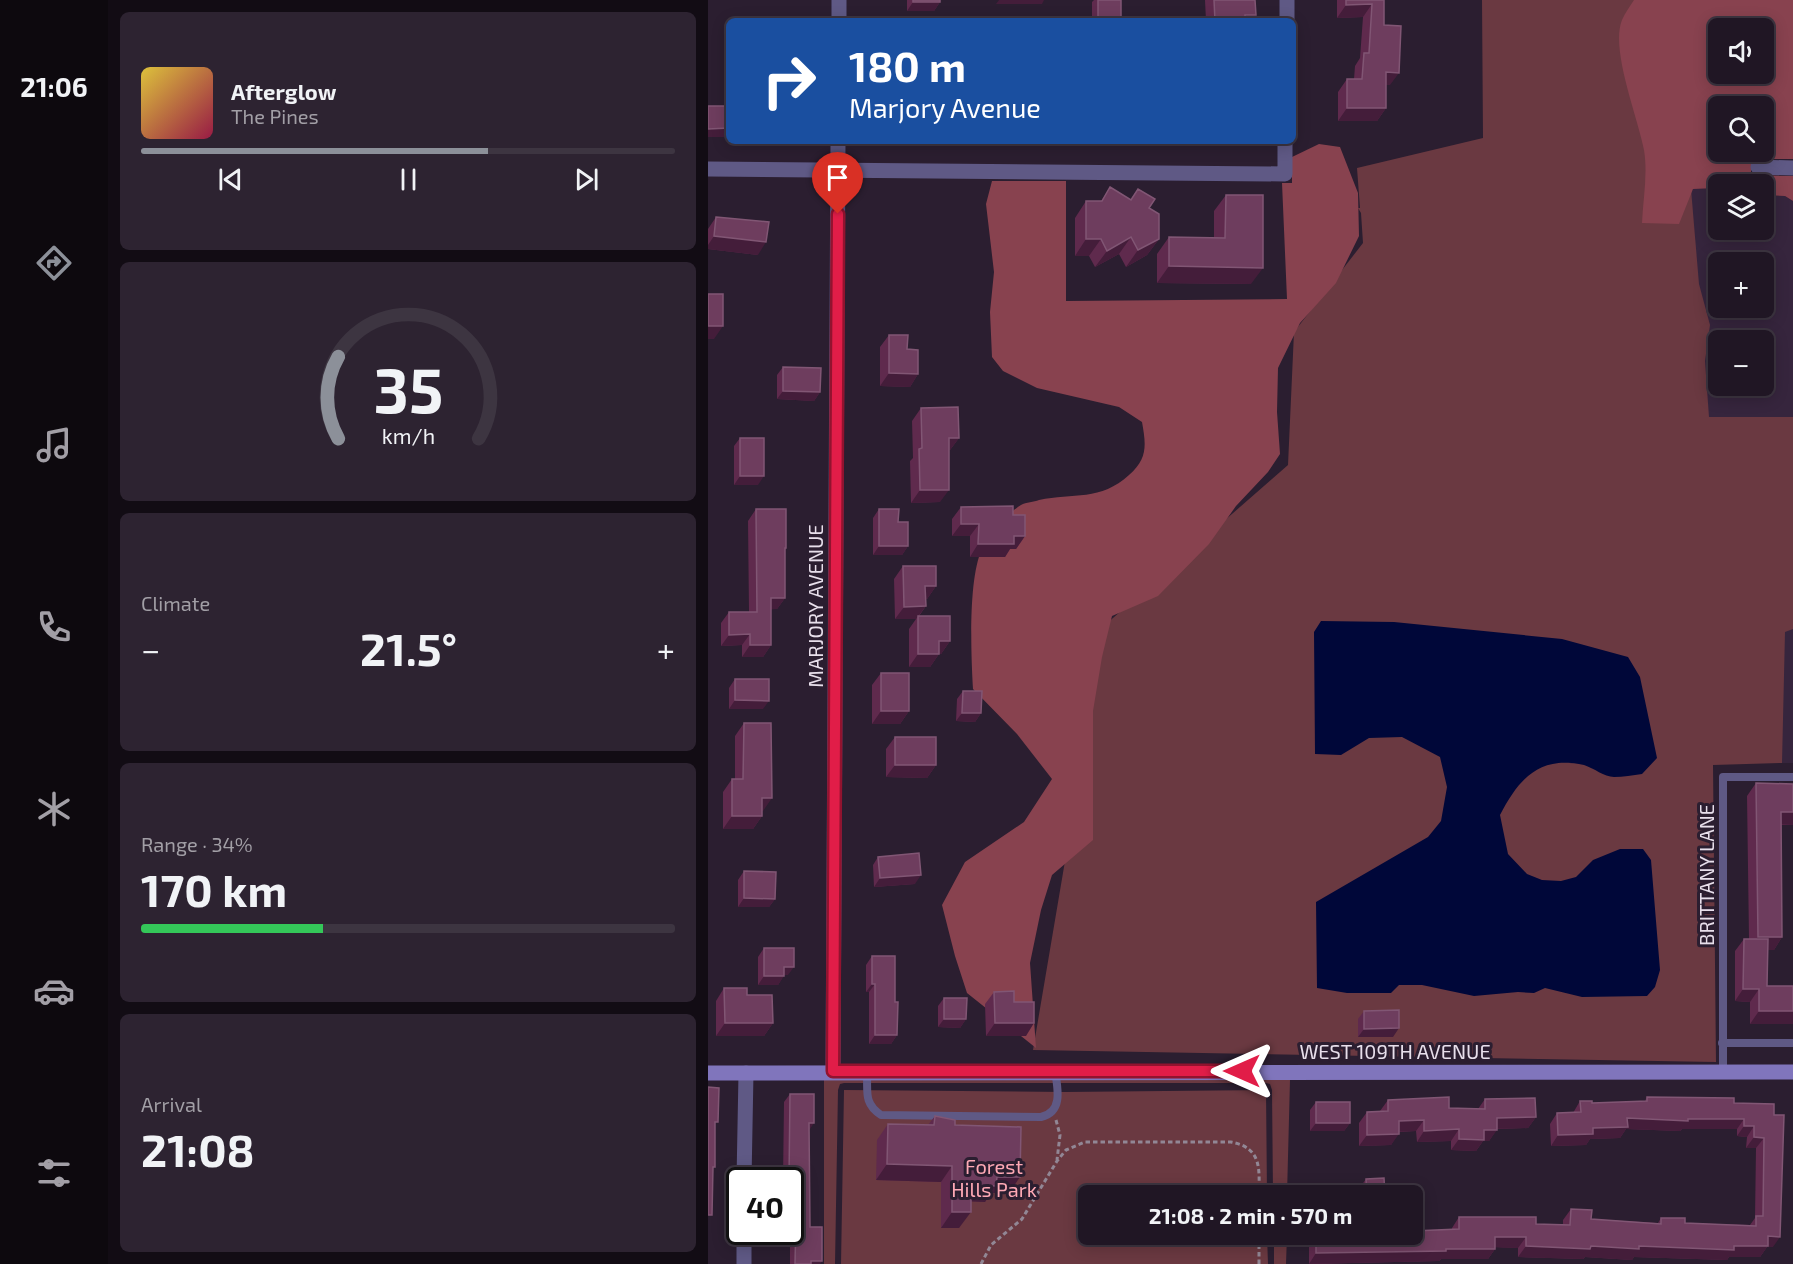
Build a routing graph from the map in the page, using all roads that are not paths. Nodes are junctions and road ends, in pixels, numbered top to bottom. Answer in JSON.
{"nodes":[{"id":1,"x":839,"y":0,"type":"edge"},
{"id":2,"x":1287,"y":0,"type":"edge"},
{"id":3,"x":839,"y":18,"type":"edge"},
{"id":4,"x":1287,"y":18,"type":"edge"},
{"id":5,"x":838,"y":144,"type":"edge"},
{"id":6,"x":1285,"y":144,"type":"edge"},
{"id":7,"x":1758,"y":167,"type":"dead end"},
{"id":8,"x":1793,"y":168,"type":"edge"},
{"id":9,"x":708,"y":169,"type":"edge"},
{"id":10,"x":838,"y":170,"type":"junction"},
{"id":11,"x":1793,"y":777,"type":"edge"},
{"id":12,"x":1722,"y":1043,"type":"junction"},
{"id":13,"x":1793,"y":1043,"type":"edge"},
{"id":14,"x":833,"y":1071,"type":"junction"},
{"id":15,"x":867,"y":1071,"type":"junction"},
{"id":16,"x":1055,"y":1071,"type":"junction"},
{"id":17,"x":1723,"y":1072,"type":"junction"},
{"id":18,"x":1793,"y":1072,"type":"edge"},
{"id":19,"x":708,"y":1073,"type":"edge"},
{"id":20,"x":746,"y":1073,"type":"junction"},
{"id":21,"x":744,"y":1167,"type":"edge"},
{"id":22,"x":744,"y":1245,"type":"edge"},
{"id":23,"x":744,"y":1264,"type":"edge"}],
"edges":[{"from":1,"to":3,"type":"street"},
{"from":2,"to":4,"type":"street"},
{"from":5,"to":10,"type":"street","name":"MARJORY AVENUE"},
{"from":6,"to":10,"type":"street"},
{"from":7,"to":8,"type":"street"},
{"from":9,"to":10,"type":"street"},
{"from":10,"to":14,"type":"street","name":"MARJORY AVENUE"},
{"from":11,"to":12,"type":"lane","name":"BRITTANY LANE"},
{"from":12,"to":13,"type":"lane"},
{"from":12,"to":17,"type":"lane","name":"BRITTANY LANE"},
{"from":14,"to":15,"type":"street","name":"WEST 109TH AVENUE"},
{"from":14,"to":20,"type":"street","name":"WEST 109TH AVENUE"},
{"from":15,"to":16,"type":"street","name":"WEST 109TH AVENUE"},
{"from":15,"to":16,"type":"lane"},
{"from":16,"to":17,"type":"street","name":"WEST 109TH AVENUE"},
{"from":17,"to":18,"type":"street","name":"WEST 109TH AVENUE"},
{"from":19,"to":20,"type":"street","name":"WEST 109TH AVENUE"},
{"from":20,"to":21,"type":"street"},
{"from":22,"to":23,"type":"street"}]}
